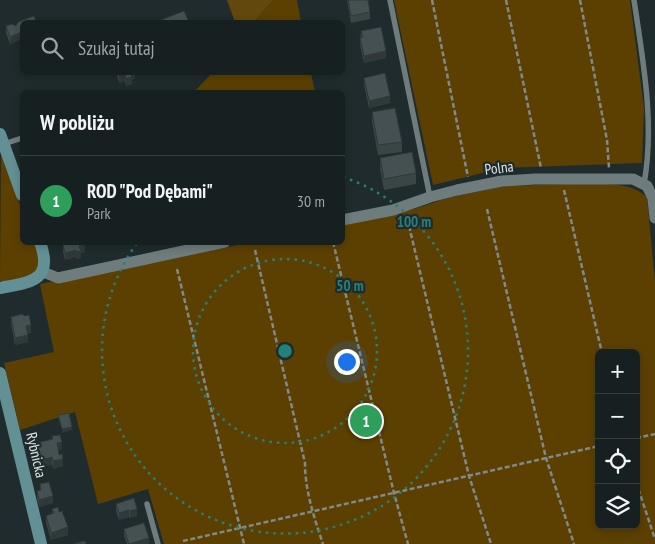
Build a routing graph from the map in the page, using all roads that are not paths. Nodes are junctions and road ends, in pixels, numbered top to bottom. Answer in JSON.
{"nodes":[{"id":1,"x":390,"y":0,"type":"edge"},
{"id":2,"x":634,"y":0,"type":"edge"},
{"id":3,"x":20,"y":138,"type":"edge"},
{"id":4,"x":2,"y":139,"type":"edge"},
{"id":5,"x":644,"y":184,"type":"junction"},
{"id":6,"x":20,"y":189,"type":"edge"},
{"id":7,"x":430,"y":197,"type":"junction"},
{"id":8,"x":654,"y":201,"type":"edge"},
{"id":9,"x":655,"y":218,"type":"edge"},
{"id":10,"x":345,"y":219,"type":"edge"},
{"id":11,"x":41,"y":245,"type":"edge"},
{"id":12,"x":212,"y":245,"type":"edge"},
{"id":13,"x":42,"y":272,"type":"junction"},
{"id":14,"x":0,"y":288,"type":"edge"},
{"id":15,"x":0,"y":373,"type":"edge"},
{"id":16,"x":147,"y":504,"type":"dead end"},
{"id":17,"x":41,"y":544,"type":"edge"},
{"id":18,"x":158,"y":544,"type":"edge"}],
"edges":[{"from":1,"to":7,"type":"lane"},
{"from":2,"to":5,"type":"lane"},
{"from":3,"to":4,"type":"lane"},
{"from":4,"to":6,"type":"street"},
{"from":5,"to":7,"type":"street","name":"Polna"},
{"from":5,"to":8,"type":"street"},
{"from":7,"to":10,"type":"street","name":"Polna"},
{"from":8,"to":9,"type":"street"},
{"from":11,"to":13,"type":"street"},
{"from":12,"to":13,"type":"street"},
{"from":13,"to":14,"type":"street"},
{"from":15,"to":17,"type":"street","name":"Rybnicka"},
{"from":16,"to":18,"type":"lane"}]}
